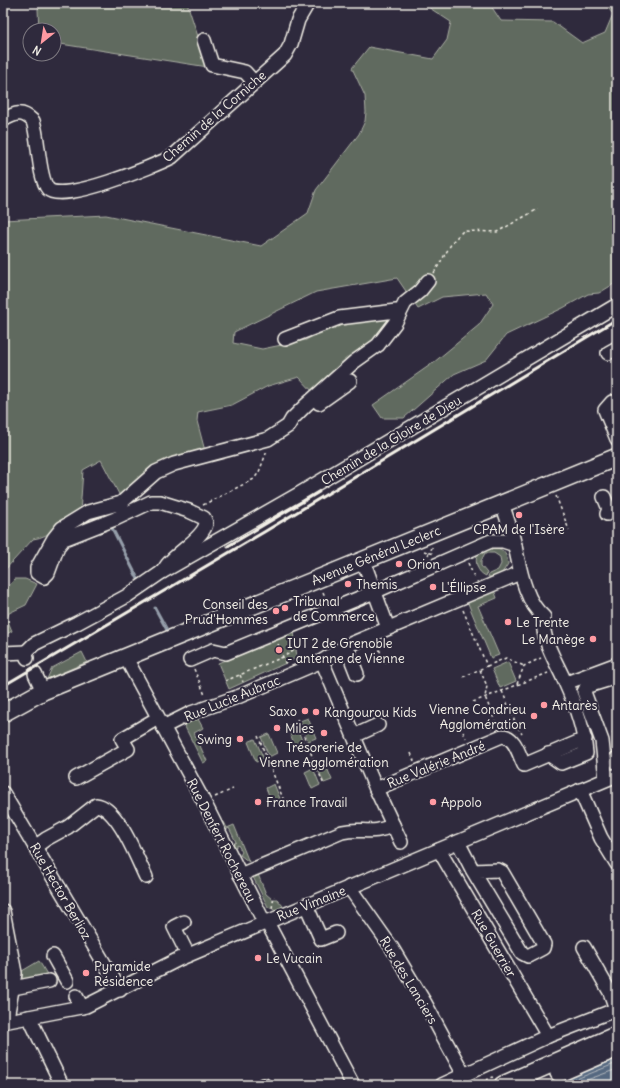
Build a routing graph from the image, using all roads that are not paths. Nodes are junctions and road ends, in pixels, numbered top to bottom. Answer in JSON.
{"nodes":[{"id":1,"x":308,"y":3,"type":"edge"},
{"id":2,"x":204,"y":40,"type":"dead end"},
{"id":3,"x":254,"y":82,"type":"junction"},
{"id":4,"x":3,"y":120,"type":"edge"},
{"id":5,"x":428,"y":281,"type":"road end"},
{"id":6,"x":617,"y":305,"type":"edge"},
{"id":7,"x":399,"y":312,"type":"junction"},
{"id":8,"x":285,"y":339,"type":"dead end"},
{"id":9,"x":350,"y":381,"type":"dead end"},
{"id":10,"x":612,"y":402,"type":"dead end"},
{"id":11,"x":288,"y":426,"type":"junction"},
{"id":12,"x":617,"y":440,"type":"edge"},
{"id":13,"x":617,"y":456,"type":"edge"},
{"id":14,"x":604,"y":498,"type":"dead end"},
{"id":15,"x":502,"y":504,"type":"junction"},
{"id":16,"x":607,"y":514,"type":"dead end"},
{"id":17,"x":515,"y":546,"type":"junction"},
{"id":18,"x":363,"y":560,"type":"junction"},
{"id":19,"x":162,"y":572,"type":"junction"},
{"id":20,"x":520,"y":573,"type":"junction"},
{"id":21,"x":374,"y":592,"type":"junction"},
{"id":22,"x":388,"y":628,"type":"junction"},
{"id":23,"x":346,"y":646,"type":"junction"},
{"id":24,"x":3,"y":653,"type":"edge"},
{"id":25,"x":126,"y":658,"type":"junction"},
{"id":26,"x":322,"y":661,"type":"junction"},
{"id":27,"x":191,"y":662,"type":"road end"},
{"id":28,"x":617,"y":664,"type":"edge"},
{"id":29,"x":35,"y":674,"type":"dead end"},
{"id":30,"x":357,"y":674,"type":"dead end"},
{"id":31,"x":617,"y":677,"type":"edge"},
{"id":32,"x":566,"y":684,"type":"junction"},
{"id":33,"x":43,"y":691,"type":"junction"},
{"id":34,"x":3,"y":713,"type":"edge"},
{"id":35,"x":161,"y":722,"type":"junction"},
{"id":36,"x":378,"y":725,"type":"dead end"},
{"id":37,"x":354,"y":736,"type":"junction"},
{"id":38,"x":617,"y":758,"type":"edge"},
{"id":39,"x":617,"y":763,"type":"edge"},
{"id":40,"x":612,"y":777,"type":"edge"},
{"id":41,"x":76,"y":778,"type":"dead end"},
{"id":42,"x":376,"y":789,"type":"junction"},
{"id":43,"x":580,"y":790,"type":"junction"},
{"id":44,"x":3,"y":793,"type":"edge"},
{"id":45,"x":393,"y":825,"type":"junction"},
{"id":46,"x":401,"y":842,"type":"dead end"},
{"id":47,"x":458,"y":842,"type":"junction"},
{"id":48,"x":35,"y":847,"type":"junction"},
{"id":49,"x":439,"y":850,"type":"junction"},
{"id":50,"x":617,"y":864,"type":"edge"},
{"id":51,"x":473,"y":871,"type":"junction"},
{"id":52,"x":240,"y":875,"type":"junction"},
{"id":53,"x":146,"y":877,"type":"dead end"},
{"id":54,"x":349,"y":887,"type":"junction"},
{"id":55,"x":306,"y":905,"type":"junction"},
{"id":56,"x":3,"y":911,"type":"edge"},
{"id":57,"x":184,"y":922,"type":"dead end"},
{"id":58,"x":266,"y":922,"type":"junction"},
{"id":59,"x":336,"y":932,"type":"dead end"},
{"id":60,"x":584,"y":947,"type":"dead end"},
{"id":61,"x":188,"y":955,"type":"junction"},
{"id":62,"x":52,"y":956,"type":"dead end"},
{"id":63,"x":49,"y":981,"type":"dead end"},
{"id":64,"x":67,"y":981,"type":"dead end"},
{"id":65,"x":13,"y":988,"type":"junction"},
{"id":66,"x":120,"y":990,"type":"junction"},
{"id":67,"x":616,"y":1009,"type":"edge"},
{"id":68,"x":29,"y":1017,"type":"junction"},
{"id":69,"x":6,"y":1021,"type":"edge"},
{"id":70,"x":617,"y":1035,"type":"edge"},
{"id":71,"x":548,"y":1036,"type":"junction"},
{"id":72,"x":617,"y":1048,"type":"edge"},
{"id":73,"x":464,"y":1075,"type":"junction"},
{"id":74,"x":62,"y":1085,"type":"edge"},
{"id":75,"x":353,"y":1085,"type":"edge"},
{"id":76,"x":442,"y":1085,"type":"edge"},
{"id":77,"x":503,"y":1085,"type":"edge"},
{"id":78,"x":531,"y":1085,"type":"edge"}],
"edges":[{"from":1,"to":3,"type":"street","name":"Chemin de la Corniche"},
{"from":2,"to":3,"type":"street"},
{"from":3,"to":4,"type":"street","name":"Chemin de la Corniche"},
{"from":5,"to":7,"type":"street","name":"Chemin de la Gloire de Dieu"},
{"from":6,"to":19,"type":"street","name":"Chemin de la Gloire de Dieu"},
{"from":7,"to":8,"type":"street"},
{"from":7,"to":11,"type":"street","name":"Chemin de la Gloire de Dieu"},
{"from":9,"to":11,"type":"street"},
{"from":10,"to":12,"type":"street"},
{"from":11,"to":19,"type":"street","name":"Chemin de la Gloire de Dieu"},
{"from":13,"to":15,"type":"main road","name":"Avenue Général Leclerc"},
{"from":14,"to":16,"type":"street"},
{"from":15,"to":17,"type":"street"},
{"from":15,"to":18,"type":"main road","name":"Avenue Général Leclerc"},
{"from":17,"to":20,"type":"street"},
{"from":17,"to":21,"type":"street"},
{"from":18,"to":21,"type":"street"},
{"from":18,"to":25,"type":"main road","name":"Avenue Général Leclerc"},
{"from":19,"to":24,"type":"street","name":"Chemin de la Gloire de Dieu"},
{"from":20,"to":22,"type":"street","name":"Rue Lucie Aubrac"},
{"from":20,"to":32,"type":"street"},
{"from":21,"to":22,"type":"street"},
{"from":21,"to":27,"type":"street"},
{"from":22,"to":23,"type":"street","name":"Rue Lucie Aubrac"},
{"from":23,"to":26,"type":"street","name":"Rue Lucie Aubrac"},
{"from":23,"to":30,"type":"street"},
{"from":25,"to":33,"type":"main road","name":"Avenue Général Leclerc"},
{"from":25,"to":35,"type":"street","name":"Rue Denfert Rochereau"},
{"from":26,"to":35,"type":"street","name":"Rue Lucie Aubrac"},
{"from":26,"to":37,"type":"street"},
{"from":28,"to":32,"type":"street"},
{"from":29,"to":33,"type":"street"},
{"from":31,"to":40,"type":"street"},
{"from":32,"to":42,"type":"street","name":"Rue Valérie André"},
{"from":33,"to":34,"type":"main road","name":"Avenue Général Leclerc"},
{"from":35,"to":41,"type":"street","name":"Rue Lucie Aubrac"},
{"from":35,"to":52,"type":"street","name":"Rue Denfert Rochereau"},
{"from":36,"to":37,"type":"street"},
{"from":37,"to":42,"type":"street"},
{"from":38,"to":39,"type":"street"},
{"from":40,"to":43,"type":"street","name":"Rue Vimaine"},
{"from":42,"to":45,"type":"street"},
{"from":43,"to":47,"type":"street","name":"Rue Vimaine"},
{"from":43,"to":50,"type":"street"},
{"from":44,"to":48,"type":"street","name":"Rue Hector Berlioz"},
{"from":45,"to":46,"type":"street"},
{"from":45,"to":52,"type":"street"},
{"from":47,"to":49,"type":"street","name":"Rue Vimaine"},
{"from":47,"to":51,"type":"street"},
{"from":48,"to":53,"type":"street"},
{"from":48,"to":66,"type":"street","name":"Rue Hector Berlioz"},
{"from":49,"to":54,"type":"street","name":"Rue Vimaine"},
{"from":49,"to":71,"type":"street","name":"Rue Guerrier"},
{"from":51,"to":51,"type":"street"},
{"from":52,"to":58,"type":"street","name":"Rue Denfert Rochereau"},
{"from":54,"to":55,"type":"street","name":"Rue Vimaine"},
{"from":54,"to":73,"type":"street","name":"Rue des Lanciers"},
{"from":55,"to":58,"type":"street","name":"Rue Vimaine"},
{"from":55,"to":59,"type":"street"},
{"from":56,"to":65,"type":"street"},
{"from":57,"to":61,"type":"street"},
{"from":58,"to":61,"type":"street","name":"Rue Vimaine"},
{"from":58,"to":75,"type":"street","name":"Rue Denfert Rochereau"},
{"from":60,"to":67,"type":"street"},
{"from":61,"to":66,"type":"street","name":"Rue Vimaine"},
{"from":62,"to":64,"type":"street"},
{"from":63,"to":65,"type":"street"},
{"from":65,"to":69,"type":"street"},
{"from":66,"to":68,"type":"street","name":"Rue Vimaine"},
{"from":67,"to":71,"type":"street"},
{"from":68,"to":69,"type":"street","name":"Rue Vimaine"},
{"from":68,"to":74,"type":"street"},
{"from":70,"to":77,"type":"main road"},
{"from":71,"to":73,"type":"street"},
{"from":72,"to":78,"type":"main road"},
{"from":73,"to":76,"type":"street"}]}
